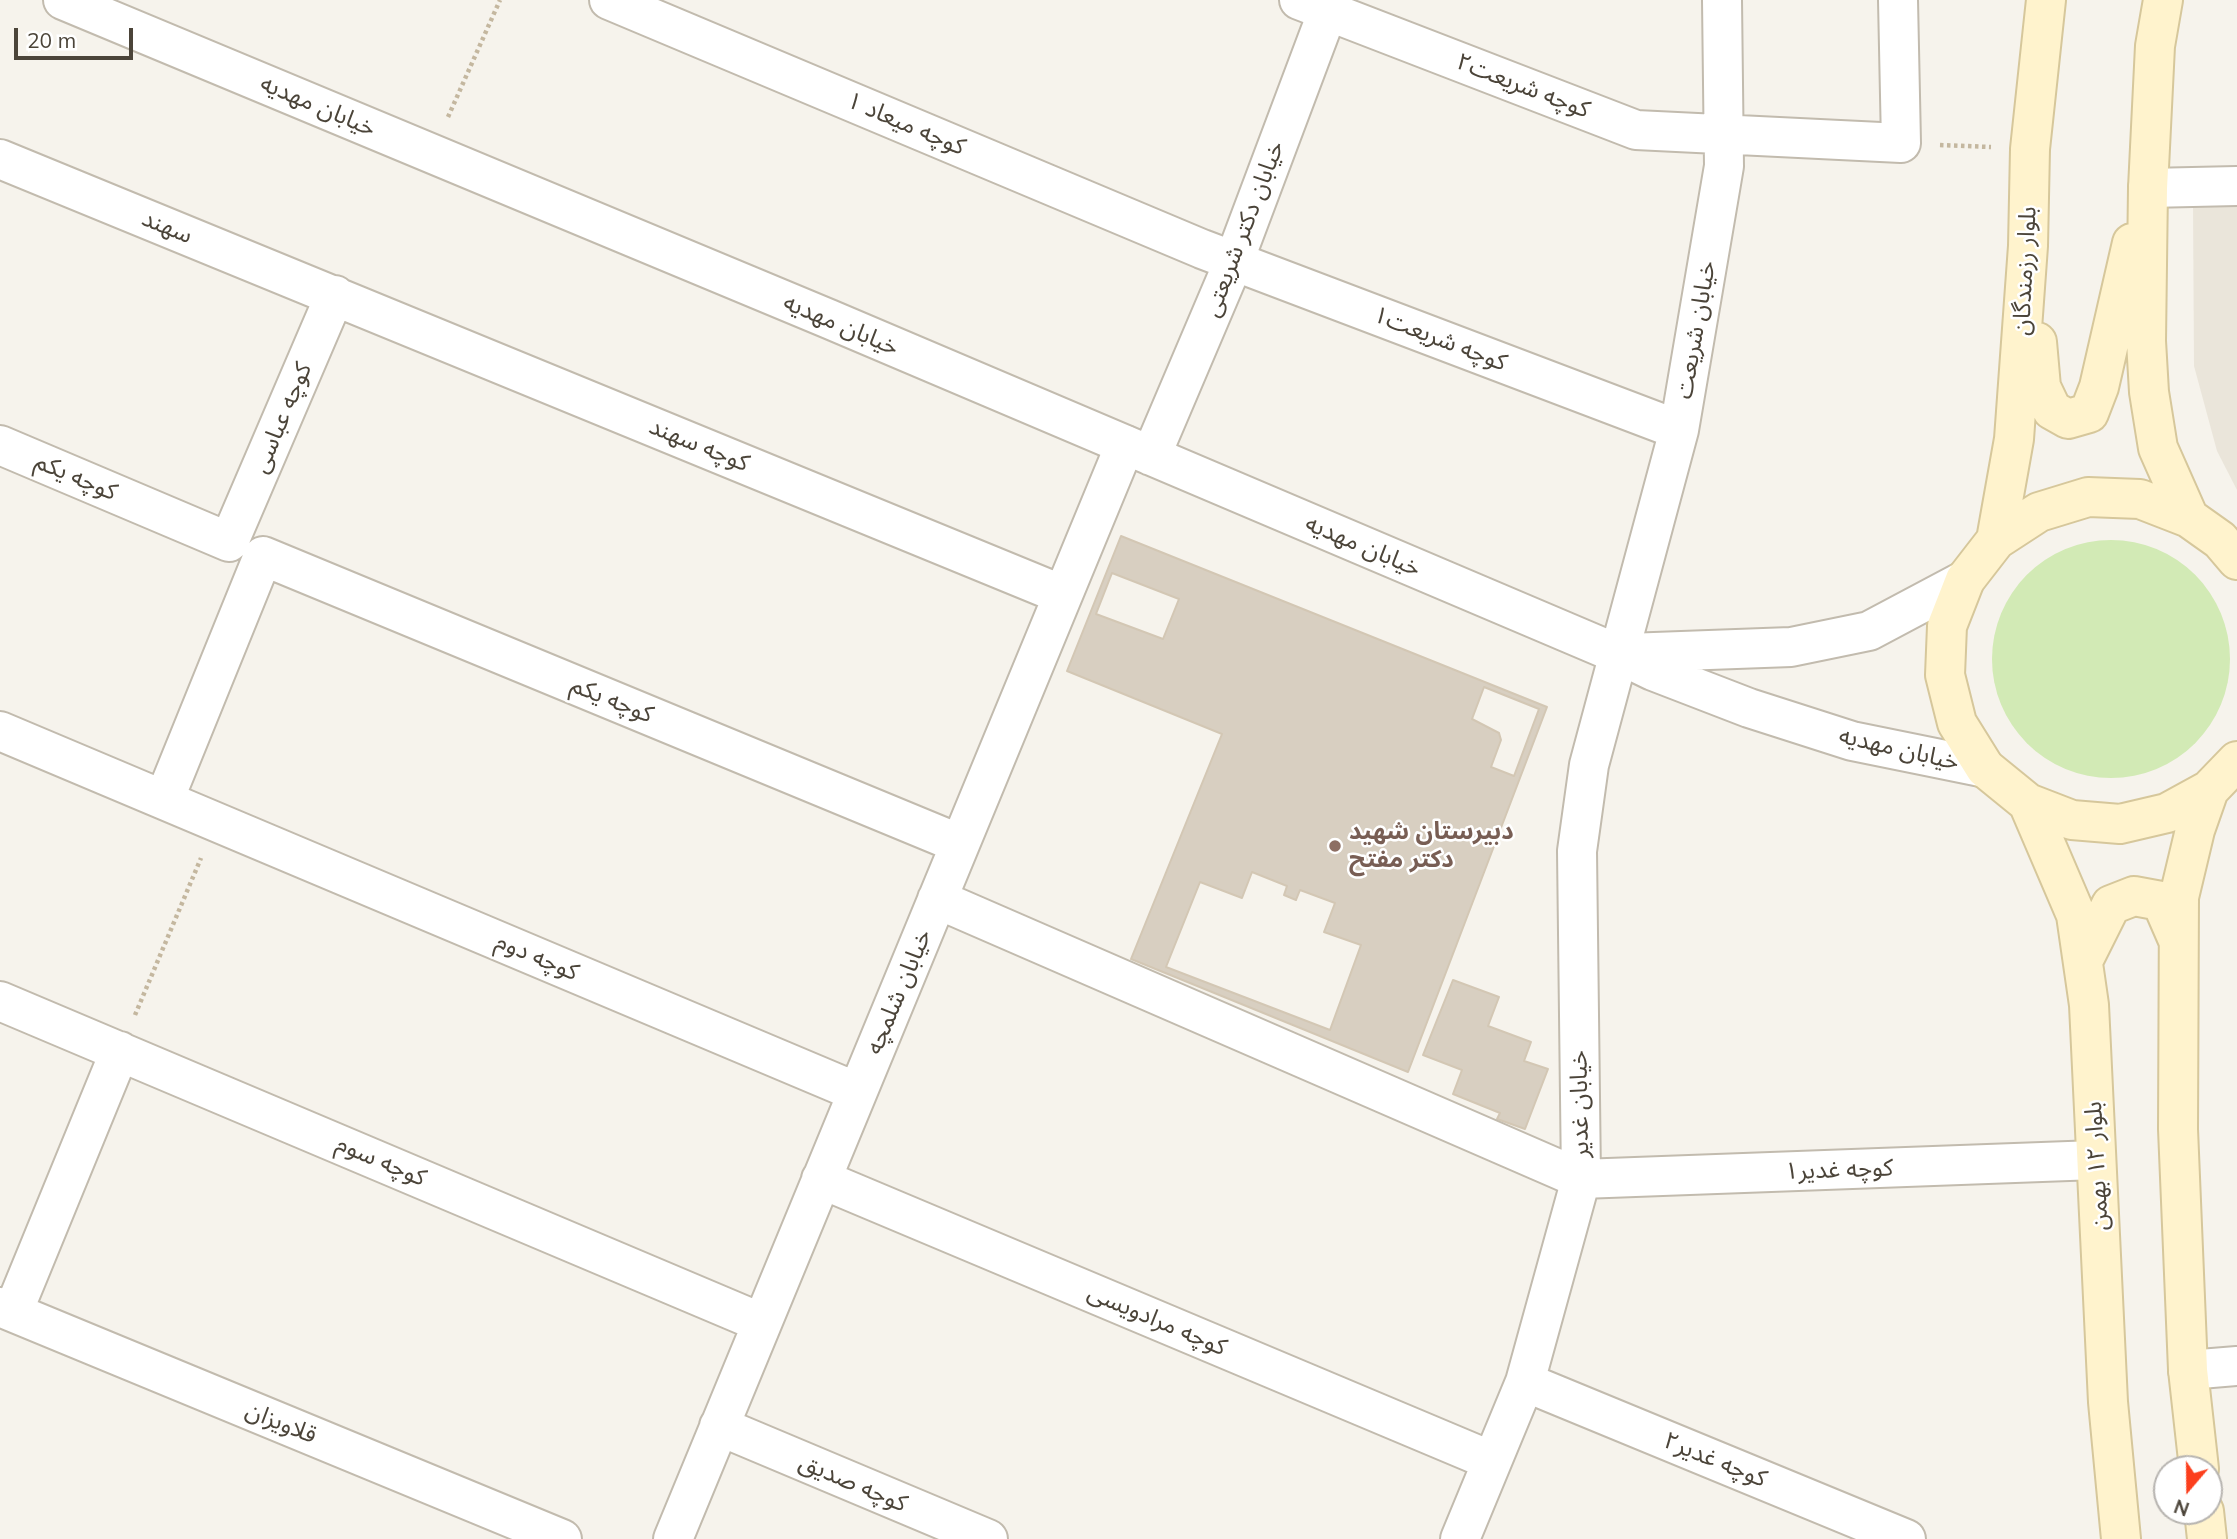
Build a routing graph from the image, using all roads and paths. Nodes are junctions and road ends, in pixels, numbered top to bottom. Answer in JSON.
{"nodes":[{"id":1,"x":63,"y":0,"type":"edge"},
{"id":2,"x":500,"y":0,"type":"edge"},
{"id":3,"x":610,"y":0,"type":"edge"},
{"id":4,"x":1723,"y":0,"type":"edge"},
{"id":5,"x":1898,"y":0,"type":"edge"},
{"id":6,"x":2046,"y":0,"type":"edge"},
{"id":7,"x":2163,"y":0,"type":"edge"},
{"id":8,"x":1320,"y":3,"type":"edge"},
{"id":9,"x":1724,"y":134,"type":"junction"},
{"id":10,"x":1901,"y":143,"type":"junction"},
{"id":11,"x":2030,"y":149,"type":"junction"},
{"id":12,"x":432,"y":153,"type":"junction"},
{"id":13,"x":0,"y":159,"type":"edge"},
{"id":14,"x":2237,"y":186,"type":"edge"},
{"id":15,"x":2148,"y":188,"type":"junction"},
{"id":16,"x":2028,"y":246,"type":"junction"},
{"id":17,"x":1218,"y":255,"type":"junction"},
{"id":18,"x":335,"y":295,"type":"junction"},
{"id":19,"x":1679,"y":430,"type":"junction"},
{"id":20,"x":0,"y":445,"type":"edge"},
{"id":21,"x":1138,"y":450,"type":"junction"},
{"id":22,"x":2189,"y":517,"type":"junction"},
{"id":23,"x":1996,"y":540,"type":"junction"},
{"id":24,"x":246,"y":549,"type":"junction"},
{"id":25,"x":2237,"y":560,"type":"edge"},
{"id":26,"x":1965,"y":580,"type":"junction"},
{"id":27,"x":1063,"y":595,"type":"junction"},
{"id":28,"x":1618,"y":653,"type":"junction"},
{"id":29,"x":0,"y":731,"type":"edge"},
{"id":30,"x":2237,"y":761,"type":"edge"},
{"id":31,"x":1986,"y":768,"type":"junction"},
{"id":32,"x":2209,"y":790,"type":"junction"},
{"id":33,"x":164,"y":800,"type":"junction"},
{"id":34,"x":2028,"y":803,"type":"junction"},
{"id":35,"x":216,"y":822,"type":"junction"},
{"id":36,"x":960,"y":844,"type":"junction"},
{"id":37,"x":937,"y":899,"type":"junction"},
{"id":38,"x":2179,"y":942,"type":"junction"},
{"id":39,"x":2083,"y":961,"type":"junction"},
{"id":40,"x":0,"y":1001,"type":"edge"},
{"id":41,"x":120,"y":1051,"type":"junction"},
{"id":42,"x":857,"y":1092,"type":"junction"},
{"id":43,"x":2096,"y":1160,"type":"junction"},
{"id":44,"x":821,"y":1179,"type":"junction"},
{"id":45,"x":1581,"y":1179,"type":"junction"},
{"id":46,"x":7,"y":1309,"type":"edge"},
{"id":47,"x":762,"y":1323,"type":"junction"},
{"id":48,"x":2237,"y":1366,"type":"edge"},
{"id":49,"x":2188,"y":1370,"type":"junction"},
{"id":50,"x":1525,"y":1382,"type":"junction"},
{"id":51,"x":719,"y":1426,"type":"junction"},
{"id":52,"x":2197,"y":1455,"type":"edge"},
{"id":53,"x":1492,"y":1461,"type":"junction"},
{"id":54,"x":562,"y":1539,"type":"edge"},
{"id":55,"x":673,"y":1539,"type":"edge"},
{"id":56,"x":988,"y":1539,"type":"edge"},
{"id":57,"x":1460,"y":1539,"type":"edge"},
{"id":58,"x":1906,"y":1539,"type":"edge"},
{"id":59,"x":2121,"y":1539,"type":"edge"}],
"edges":[{"from":1,"to":12,"type":"street","name":"خیابان مهدیه"},
{"from":2,"to":12,"type":"path"},
{"from":3,"to":17,"type":"street","name":"کوچه میعاد ۱"},
{"from":4,"to":9,"type":"street","name":"خیابان شریعت"},
{"from":5,"to":10,"type":"street"},
{"from":6,"to":11,"type":"main road","name":"بلوار رزمندگان"},
{"from":7,"to":15,"type":"main road"},
{"from":8,"to":9,"type":"street","name":"کوچه شریعت۲"},
{"from":8,"to":17,"type":"street","name":"خیابان دکتر شریعتی"},
{"from":9,"to":10,"type":"street","name":"کوچه شریعت۲"},
{"from":9,"to":19,"type":"street","name":"خیابان شریعت"},
{"from":10,"to":11,"type":"path"},
{"from":11,"to":16,"type":"main road","name":"بلوار رزمندگان"},
{"from":12,"to":21,"type":"street","name":"خیابان مهدیه"},
{"from":13,"to":18,"type":"street","name":"سهند"},
{"from":14,"to":15,"type":"street"},
{"from":15,"to":16,"type":"main road"},
{"from":15,"to":22,"type":"main road"},
{"from":16,"to":23,"type":"main road","name":"بلوار رزمندگان"},
{"from":17,"to":19,"type":"street","name":"کوچه شریعت۱"},
{"from":17,"to":21,"type":"street","name":"خیابان دکتر شریعتی"},
{"from":18,"to":24,"type":"street","name":"کوچه عباسی"},
{"from":18,"to":27,"type":"street","name":"کوچه سهند"},
{"from":19,"to":28,"type":"street","name":"خیابان شریعت"},
{"from":20,"to":24,"type":"street","name":"کوچه یکم"},
{"from":21,"to":27,"type":"street","name":"خیابان شلمچه"},
{"from":21,"to":28,"type":"street","name":"خیابان مهدیه"},
{"from":22,"to":23,"type":"main road"},
{"from":22,"to":25,"type":"main road"},
{"from":23,"to":26,"type":"main road"},
{"from":24,"to":33,"type":"street","name":"کوچه عباسی"},
{"from":24,"to":36,"type":"street","name":"کوچه یکم"},
{"from":26,"to":28,"type":"street","name":"خیابان مهدیه"},
{"from":26,"to":31,"type":"main road"},
{"from":27,"to":36,"type":"street","name":"خیابان شلمچه"},
{"from":28,"to":31,"type":"street","name":"خیابان مهدیه"},
{"from":28,"to":45,"type":"street","name":"خیابان غدیر"},
{"from":29,"to":33,"type":"street","name":"کوچه دوم"},
{"from":30,"to":32,"type":"main road"},
{"from":31,"to":34,"type":"main road"},
{"from":32,"to":34,"type":"main road"},
{"from":32,"to":38,"type":"main road"},
{"from":33,"to":35,"type":"street","name":"کوچه دوم"},
{"from":34,"to":39,"type":"main road","name":"بلوار ۱۲ بهمن"},
{"from":35,"to":41,"type":"path"},
{"from":35,"to":42,"type":"street","name":"کوچه دوم"},
{"from":36,"to":37,"type":"street","name":"خیابان شلمچه"},
{"from":37,"to":42,"type":"street","name":"خیابان شلمچه"},
{"from":37,"to":45,"type":"street"},
{"from":38,"to":39,"type":"main road"},
{"from":38,"to":49,"type":"main road"},
{"from":39,"to":43,"type":"main road","name":"بلوار ۱۲ بهمن"},
{"from":40,"to":41,"type":"street","name":"کوچه سوم"},
{"from":41,"to":46,"type":"street"},
{"from":41,"to":47,"type":"street","name":"کوچه سوم"},
{"from":42,"to":44,"type":"street","name":"خیابان شلمچه"},
{"from":43,"to":45,"type":"street","name":"کوچه غدیر۱"},
{"from":43,"to":59,"type":"main road","name":"بلوار ۱۲ بهمن"},
{"from":44,"to":47,"type":"street","name":"خیابان شلمچه"},
{"from":44,"to":53,"type":"street","name":"کوچه مرادویسی"},
{"from":45,"to":50,"type":"street","name":"خیابان غدیر"},
{"from":46,"to":54,"type":"street","name":"قلاویزان"},
{"from":47,"to":51,"type":"street","name":"خیابان شلمچه"},
{"from":48,"to":49,"type":"street"},
{"from":49,"to":52,"type":"main road"},
{"from":50,"to":53,"type":"street","name":"خیابان غدیر"},
{"from":50,"to":58,"type":"street","name":"کوچه غدیر۲"},
{"from":51,"to":55,"type":"street","name":"خیابان شلمچه"},
{"from":51,"to":56,"type":"street","name":"کوچه صدیق"},
{"from":53,"to":57,"type":"street","name":"خیابان غدیر"}]}
